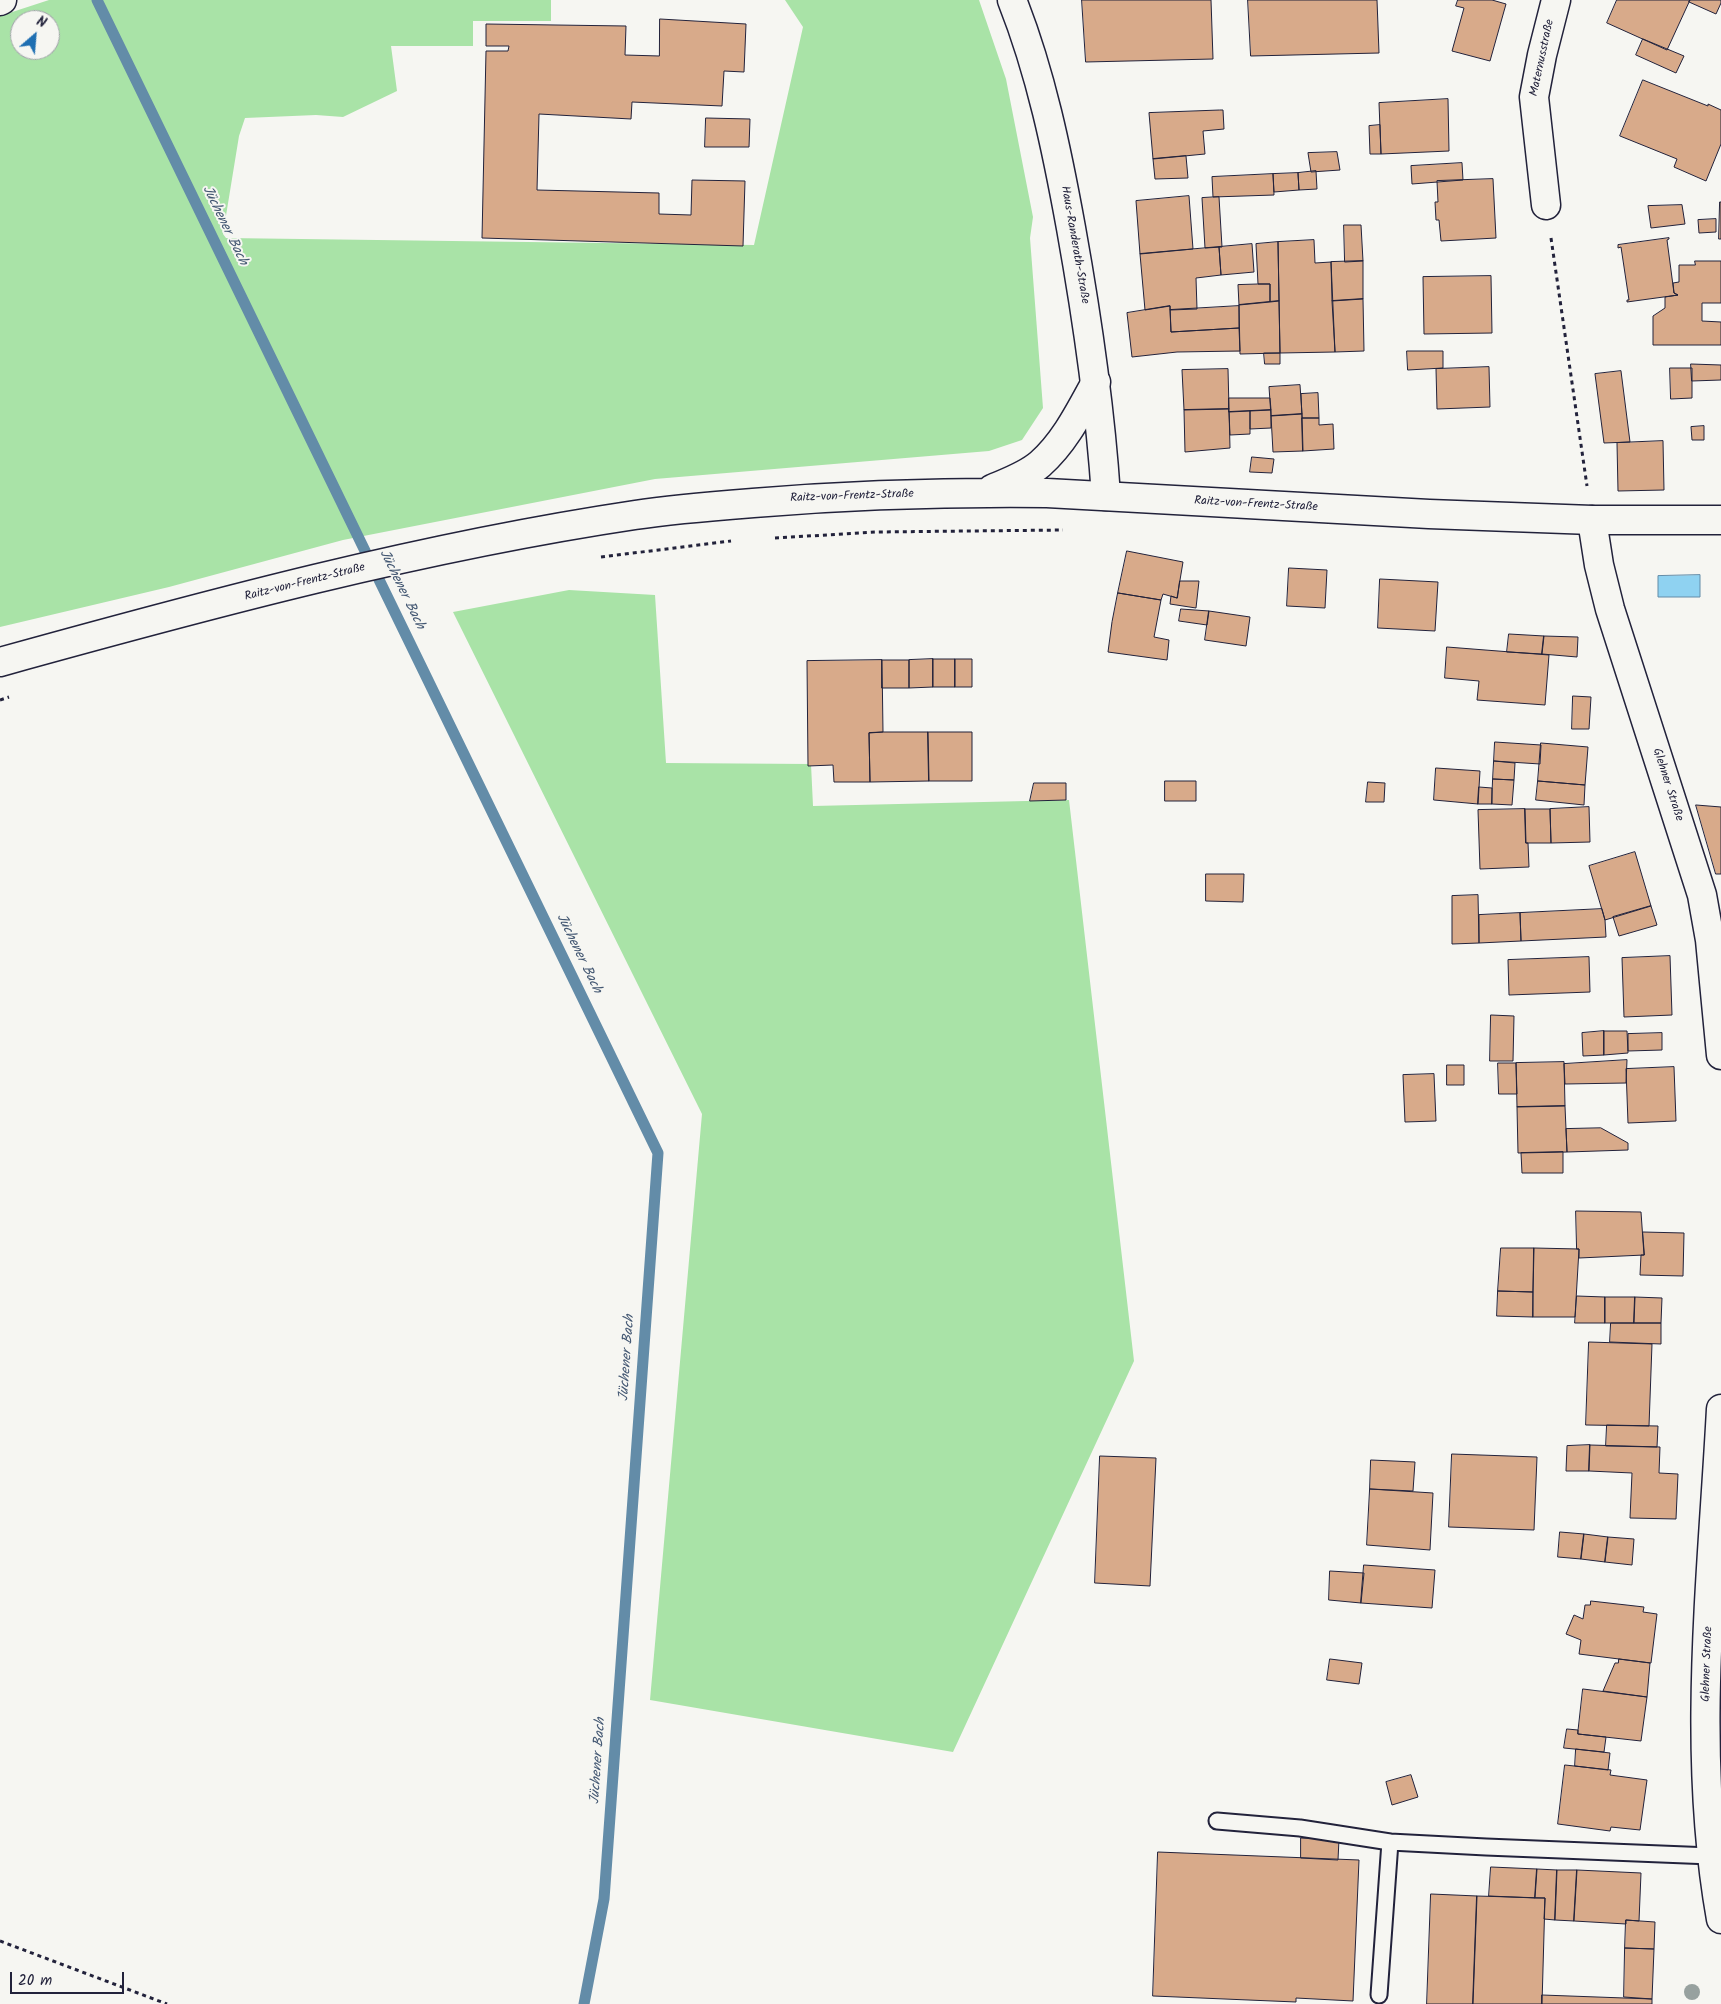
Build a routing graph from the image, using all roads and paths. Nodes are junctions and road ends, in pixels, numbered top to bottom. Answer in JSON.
{"nodes":[{"id":1,"x":1012,"y":0,"type":"edge"},
{"id":2,"x":1556,"y":0,"type":"edge"},
{"id":3,"x":1546,"y":205,"type":"joint"},
{"id":4,"x":1096,"y":382,"type":"junction"},
{"id":5,"x":983,"y":492,"type":"junction"},
{"id":6,"x":1106,"y":496,"type":"junction"},
{"id":7,"x":1592,"y":520,"type":"junction"},
{"id":8,"x":1721,"y":520,"type":"edge"},
{"id":9,"x":1064,"y":530,"type":"dead end"},
{"id":10,"x":772,"y":538,"type":"dead end"},
{"id":11,"x":734,"y":541,"type":"dead end"},
{"id":12,"x":599,"y":558,"type":"dead end"},
{"id":13,"x":0,"y":662,"type":"edge"},
{"id":14,"x":1721,"y":1055,"type":"edge"},
{"id":15,"x":1721,"y":1409,"type":"edge"},
{"id":16,"x":1217,"y":1821,"type":"dead end"},
{"id":17,"x":1390,"y":1842,"type":"junction"},
{"id":18,"x":1711,"y":1856,"type":"junction"},
{"id":19,"x":1721,"y":1919,"type":"edge"},
{"id":20,"x":0,"y":1942,"type":"edge"},
{"id":21,"x":1379,"y":1995,"type":"dead end"},
{"id":22,"x":167,"y":2004,"type":"edge"}],
"edges":[{"from":1,"to":4,"type":"main road","name":"Haus-Randerath-Straße"},
{"from":2,"to":3,"type":"main road","name":"Maternusstraße"},
{"from":3,"to":7,"type":"path"},
{"from":4,"to":5,"type":"main road"},
{"from":4,"to":6,"type":"main road","name":"Haus-Randerath-Straße"},
{"from":5,"to":6,"type":"main road","name":"Raitz-von-Frentz-Straße"},
{"from":5,"to":13,"type":"main road","name":"Raitz-von-Frentz-Straße"},
{"from":6,"to":7,"type":"main road","name":"Raitz-von-Frentz-Straße"},
{"from":7,"to":8,"type":"main road","name":"Raitz-von-Frentz-Straße"},
{"from":7,"to":14,"type":"main road","name":"Glehner Straße"},
{"from":9,"to":10,"type":"path"},
{"from":11,"to":12,"type":"path"},
{"from":15,"to":18,"type":"main road","name":"Glehner Straße"},
{"from":16,"to":17,"type":"lane"},
{"from":17,"to":18,"type":"lane"},
{"from":17,"to":21,"type":"lane"},
{"from":18,"to":19,"type":"main road","name":"Glehner Straße"},
{"from":20,"to":22,"type":"path"}]}
